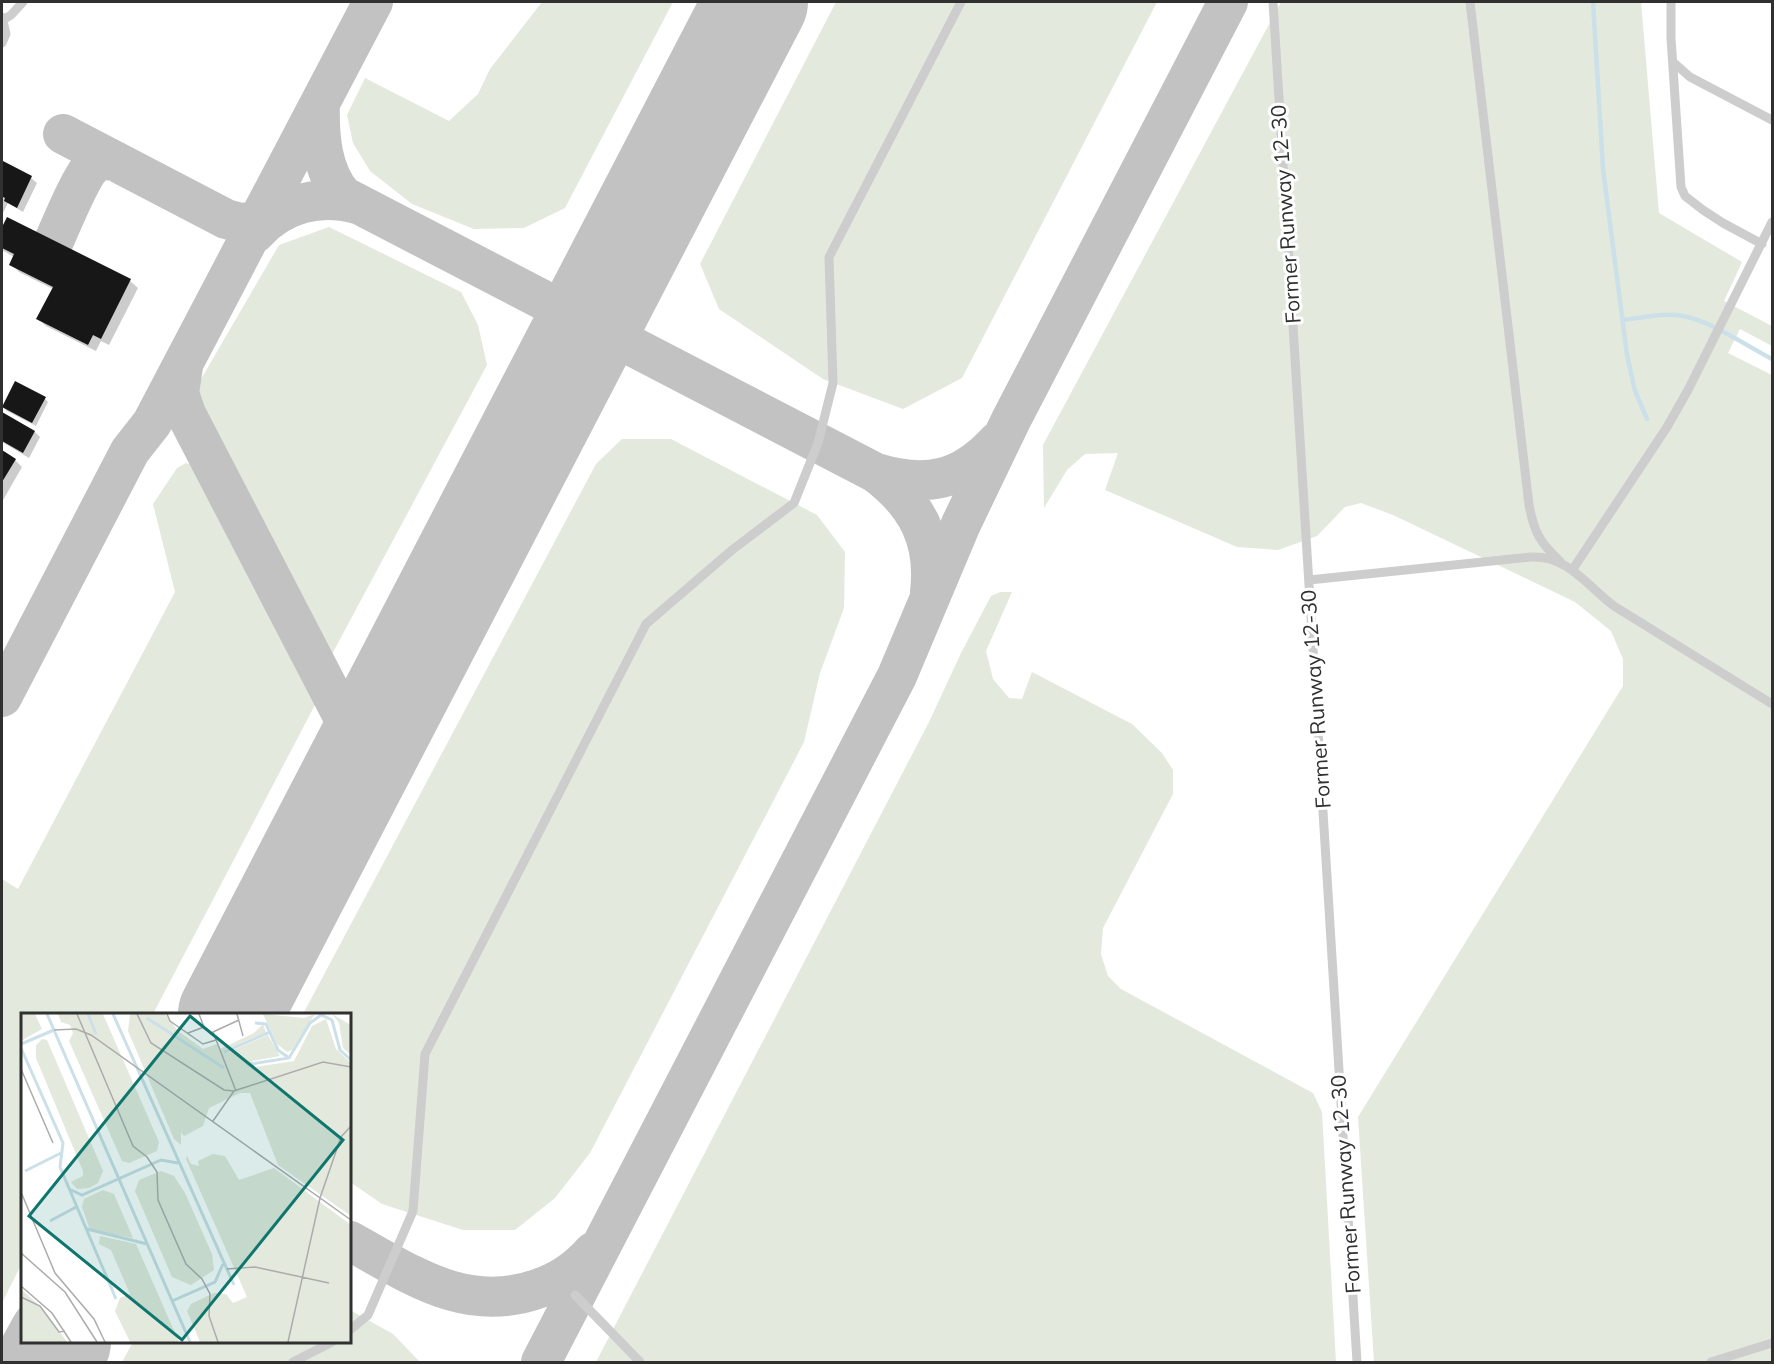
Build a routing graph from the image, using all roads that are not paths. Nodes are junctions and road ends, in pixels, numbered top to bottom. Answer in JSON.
{"nodes":[{"id":1,"x":23,"y":2,"type":"edge"},
{"id":2,"x":961,"y":2,"type":"edge"},
{"id":3,"x":1273,"y":2,"type":"edge"},
{"id":4,"x":1470,"y":2,"type":"edge"},
{"id":5,"x":1671,"y":2,"type":"edge"},
{"id":6,"x":2,"y":18,"type":"edge"},
{"id":7,"x":2,"y":43,"type":"edge"},
{"id":8,"x":1673,"y":62,"type":"junction"},
{"id":9,"x":1773,"y":120,"type":"edge"},
{"id":10,"x":1773,"y":222,"type":"edge"},
{"id":11,"x":1762,"y":243,"type":"junction"},
{"id":12,"x":1560,"y":561,"type":"junction"},
{"id":13,"x":1573,"y":569,"type":"junction"},
{"id":14,"x":1309,"y":580,"type":"junction"},
{"id":15,"x":1773,"y":704,"type":"edge"},
{"id":16,"x":576,"y":1295,"type":"dead end"},
{"id":17,"x":351,"y":1328,"type":"edge"},
{"id":18,"x":1773,"y":1342,"type":"edge"},
{"id":19,"x":328,"y":1343,"type":"edge"},
{"id":20,"x":293,"y":1362,"type":"edge"},
{"id":21,"x":640,"y":1362,"type":"edge"},
{"id":22,"x":1357,"y":1362,"type":"edge"},
{"id":23,"x":1711,"y":1362,"type":"edge"}],
"edges":[{"from":1,"to":6,"type":"lane"},
{"from":2,"to":17,"type":"lane"},
{"from":3,"to":14,"type":"lane","name":"Former Runway 12-30"},
{"from":4,"to":12,"type":"lane"},
{"from":5,"to":8,"type":"lane"},
{"from":6,"to":7,"type":"lane"},
{"from":8,"to":9,"type":"lane"},
{"from":8,"to":11,"type":"lane"},
{"from":10,"to":11,"type":"lane"},
{"from":11,"to":13,"type":"lane"},
{"from":12,"to":13,"type":"lane"},
{"from":12,"to":14,"type":"lane"},
{"from":13,"to":15,"type":"lane"},
{"from":14,"to":22,"type":"lane","name":"Former Runway 12-30"},
{"from":16,"to":21,"type":"lane"},
{"from":18,"to":23,"type":"lane"},
{"from":19,"to":20,"type":"lane"}]}
